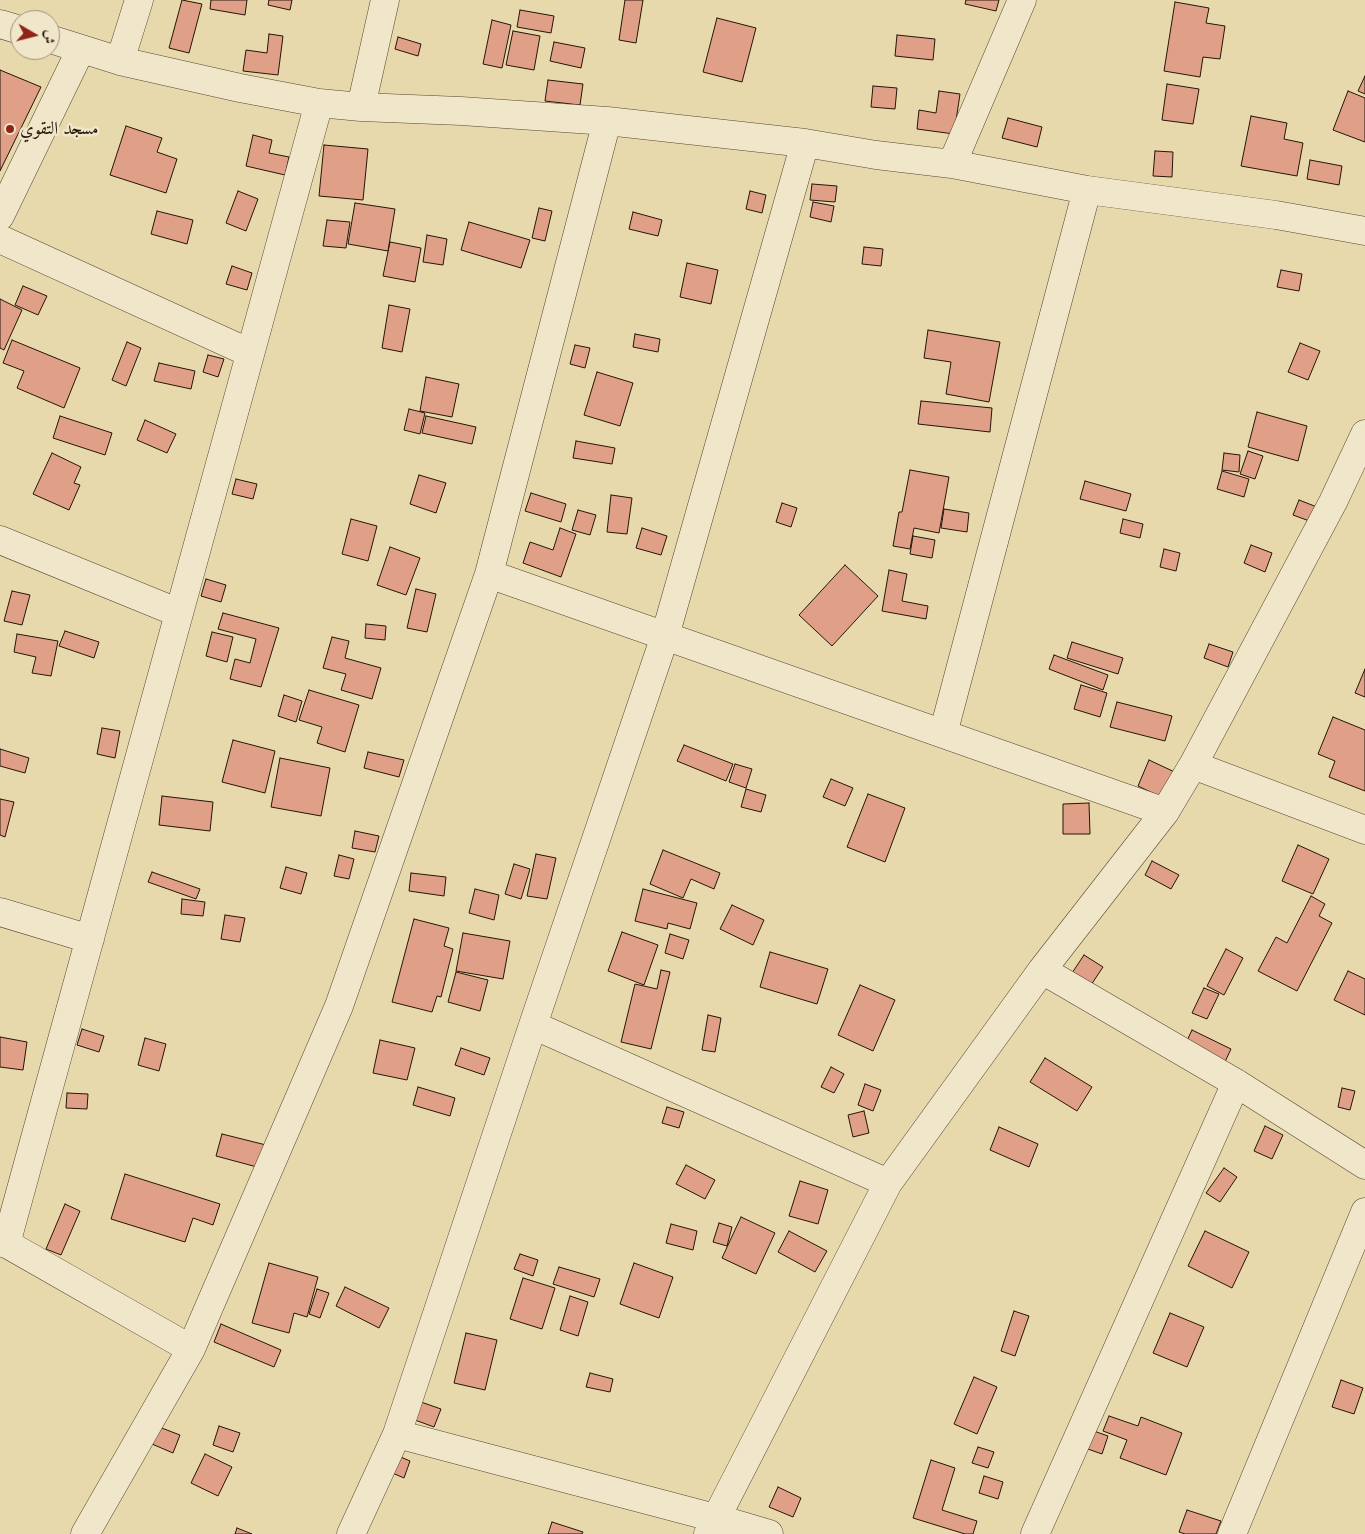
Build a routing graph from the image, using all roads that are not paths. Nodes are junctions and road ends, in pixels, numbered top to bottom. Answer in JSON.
{"nodes":[{"id":1,"x":139,"y":0,"type":"edge"},
{"id":2,"x":385,"y":0,"type":"edge"},
{"id":3,"x":1022,"y":0,"type":"edge"},
{"id":4,"x":60,"y":43,"type":"edge"},
{"id":5,"x":81,"y":49,"type":"junction"},
{"id":6,"x":120,"y":61,"type":"junction"},
{"id":7,"x":319,"y":103,"type":"junction"},
{"id":8,"x":361,"y":107,"type":"junction"},
{"id":9,"x":607,"y":121,"type":"junction"},
{"id":10,"x":805,"y":143,"type":"junction"},
{"id":11,"x":952,"y":164,"type":"junction"},
{"id":12,"x":1087,"y":190,"type":"junction"},
{"id":13,"x":0,"y":216,"type":"edge"},
{"id":14,"x":1365,"y":231,"type":"edge"},
{"id":15,"x":0,"y":238,"type":"edge"},
{"id":16,"x":250,"y":353,"type":"junction"},
{"id":17,"x":1365,"y":434,"type":"edge"},
{"id":18,"x":0,"y":540,"type":"edge"},
{"id":19,"x":489,"y":574,"type":"junction"},
{"id":20,"x":179,"y":613,"type":"junction"},
{"id":21,"x":665,"y":636,"type":"junction"},
{"id":22,"x":943,"y":734,"type":"junction"},
{"id":23,"x":1193,"y":765,"type":"junction"},
{"id":24,"x":1165,"y":812,"type":"junction"},
{"id":25,"x":1365,"y":830,"type":"edge"},
{"id":26,"x":0,"y":912,"type":"edge"},
{"id":27,"x":90,"y":939,"type":"junction"},
{"id":28,"x":1042,"y":970,"type":"junction"},
{"id":29,"x":533,"y":1025,"type":"junction"},
{"id":30,"x":1236,"y":1083,"type":"junction"},
{"id":31,"x":1365,"y":1165,"type":"edge"},
{"id":32,"x":888,"y":1183,"type":"junction"},
{"id":33,"x":1363,"y":1223,"type":"edge"},
{"id":34,"x":3,"y":1242,"type":"edge"},
{"id":35,"x":191,"y":1349,"type":"junction"},
{"id":36,"x":397,"y":1434,"type":"junction"},
{"id":37,"x":712,"y":1526,"type":"edge"},
{"id":38,"x":84,"y":1534,"type":"edge"},
{"id":39,"x":351,"y":1534,"type":"edge"},
{"id":40,"x":769,"y":1534,"type":"edge"},
{"id":41,"x":1035,"y":1534,"type":"edge"},
{"id":42,"x":1232,"y":1534,"type":"edge"}],
"edges":[{"from":1,"to":6,"type":"street"},
{"from":2,"to":8,"type":"street"},
{"from":3,"to":11,"type":"street"},
{"from":4,"to":5,"type":"street"},
{"from":5,"to":6,"type":"street"},
{"from":5,"to":13,"type":"street"},
{"from":6,"to":7,"type":"street"},
{"from":7,"to":8,"type":"street"},
{"from":7,"to":16,"type":"street"},
{"from":8,"to":9,"type":"street"},
{"from":9,"to":10,"type":"street"},
{"from":9,"to":19,"type":"street"},
{"from":10,"to":11,"type":"street"},
{"from":10,"to":21,"type":"street"},
{"from":11,"to":12,"type":"street"},
{"from":12,"to":14,"type":"street"},
{"from":12,"to":22,"type":"street"},
{"from":15,"to":16,"type":"street"},
{"from":16,"to":20,"type":"street"},
{"from":17,"to":23,"type":"street"},
{"from":18,"to":20,"type":"street"},
{"from":19,"to":21,"type":"street"},
{"from":19,"to":35,"type":"street"},
{"from":20,"to":27,"type":"street"},
{"from":21,"to":22,"type":"street"},
{"from":21,"to":29,"type":"street"},
{"from":22,"to":24,"type":"street"},
{"from":23,"to":24,"type":"street"},
{"from":23,"to":25,"type":"street"},
{"from":24,"to":28,"type":"street"},
{"from":26,"to":27,"type":"street"},
{"from":27,"to":34,"type":"street"},
{"from":28,"to":30,"type":"street"},
{"from":28,"to":32,"type":"street"},
{"from":29,"to":32,"type":"street"},
{"from":29,"to":36,"type":"street"},
{"from":30,"to":31,"type":"street"},
{"from":30,"to":41,"type":"street"},
{"from":32,"to":37,"type":"street"},
{"from":33,"to":42,"type":"street"},
{"from":34,"to":35,"type":"street"},
{"from":35,"to":38,"type":"street"},
{"from":36,"to":37,"type":"street"},
{"from":36,"to":39,"type":"street"},
{"from":37,"to":40,"type":"street"}]}
